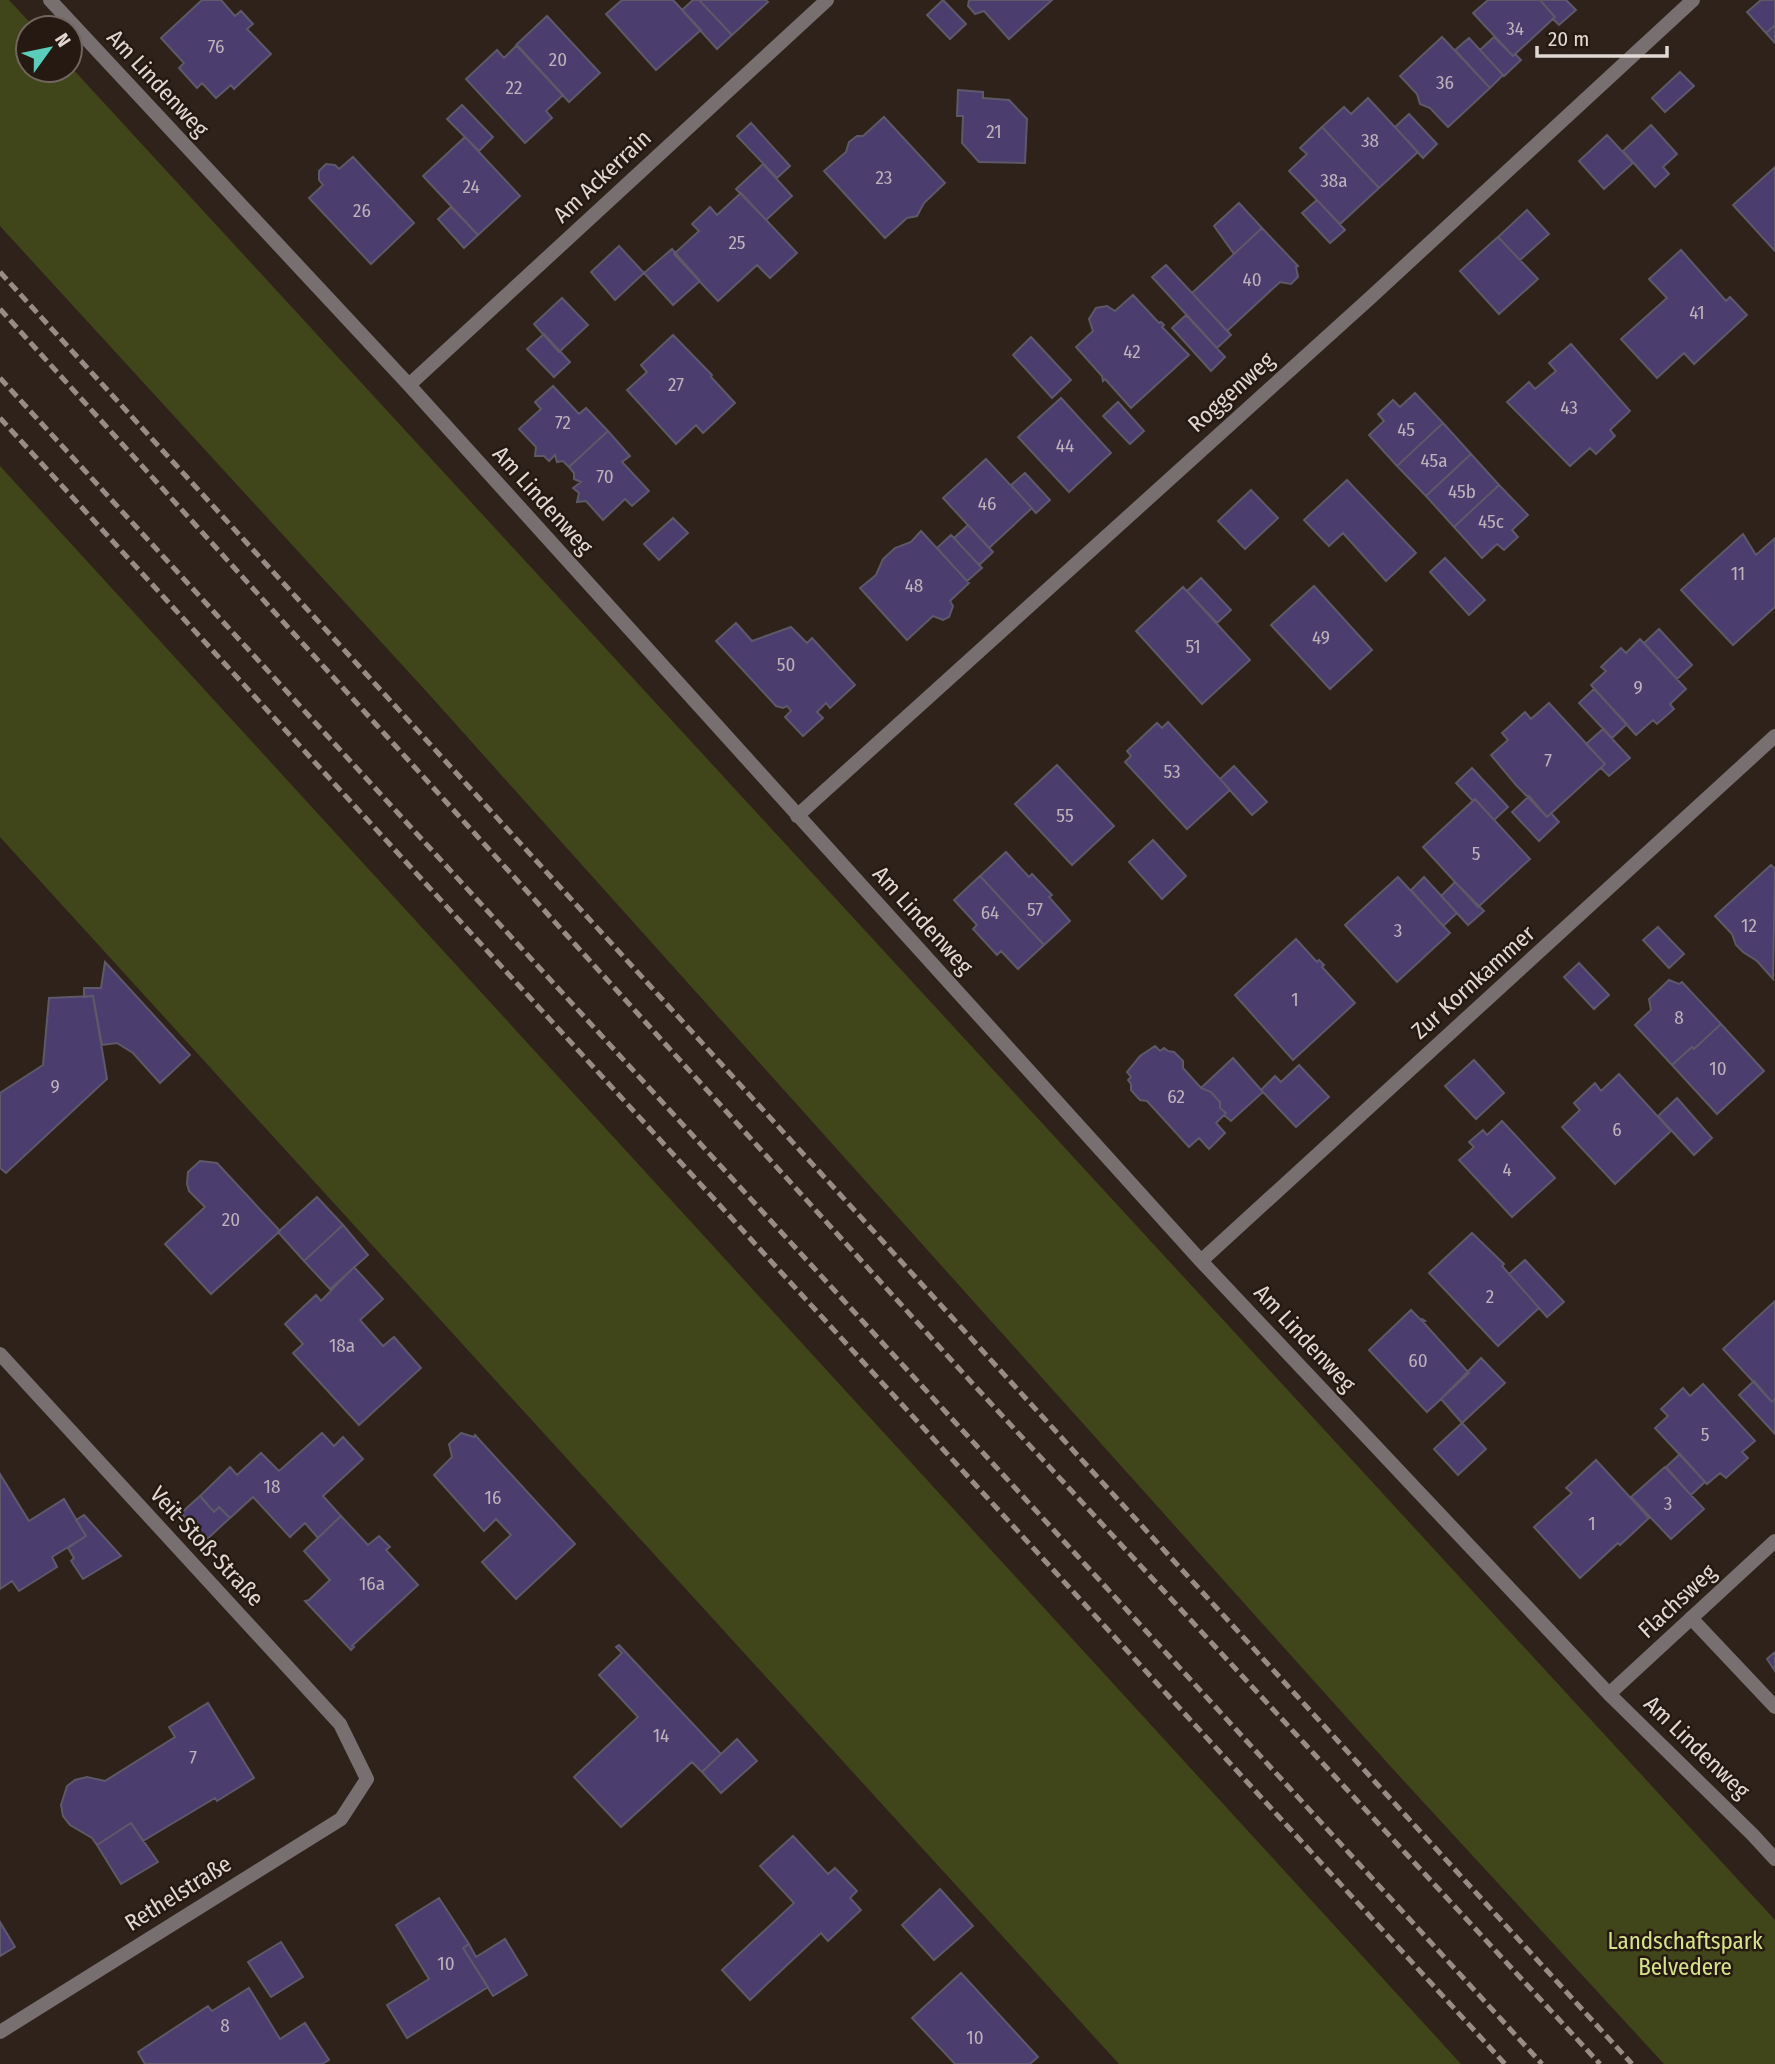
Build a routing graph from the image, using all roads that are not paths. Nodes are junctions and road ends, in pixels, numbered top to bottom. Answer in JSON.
{"nodes":[{"id":1,"x":50,"y":0,"type":"edge"},
{"id":2,"x":827,"y":0,"type":"edge"},
{"id":3,"x":1693,"y":0,"type":"edge"},
{"id":4,"x":408,"y":385,"type":"junction"},
{"id":5,"x":1775,"y":736,"type":"edge"},
{"id":6,"x":797,"y":816,"type":"junction"},
{"id":7,"x":1201,"y":1261,"type":"junction"},
{"id":8,"x":0,"y":1354,"type":"edge"},
{"id":9,"x":1775,"y":1541,"type":"edge"},
{"id":10,"x":1691,"y":1618,"type":"junction"},
{"id":11,"x":1609,"y":1694,"type":"junction"},
{"id":12,"x":1775,"y":1707,"type":"edge"},
{"id":13,"x":367,"y":1779,"type":"joint"},
{"id":14,"x":1775,"y":1859,"type":"edge"},
{"id":15,"x":0,"y":2032,"type":"edge"}],
"edges":[{"from":1,"to":4,"type":"street","name":"Am Lindenweg"},
{"from":2,"to":4,"type":"street","name":"Am Ackerrain"},
{"from":3,"to":6,"type":"street","name":"Roggenweg"},
{"from":4,"to":6,"type":"street","name":"Am Lindenweg"},
{"from":5,"to":7,"type":"street","name":"Zur Kornkammer"},
{"from":6,"to":7,"type":"street","name":"Am Lindenweg"},
{"from":7,"to":11,"type":"street","name":"Am Lindenweg"},
{"from":8,"to":13,"type":"street","name":"Veit-Stoß-Straße"},
{"from":9,"to":10,"type":"street","name":"Flachsweg"},
{"from":10,"to":11,"type":"street","name":"Flachsweg"},
{"from":10,"to":12,"type":"street"},
{"from":11,"to":14,"type":"street","name":"Am Lindenweg"},
{"from":13,"to":15,"type":"street","name":"Rethelstraße"}]}
